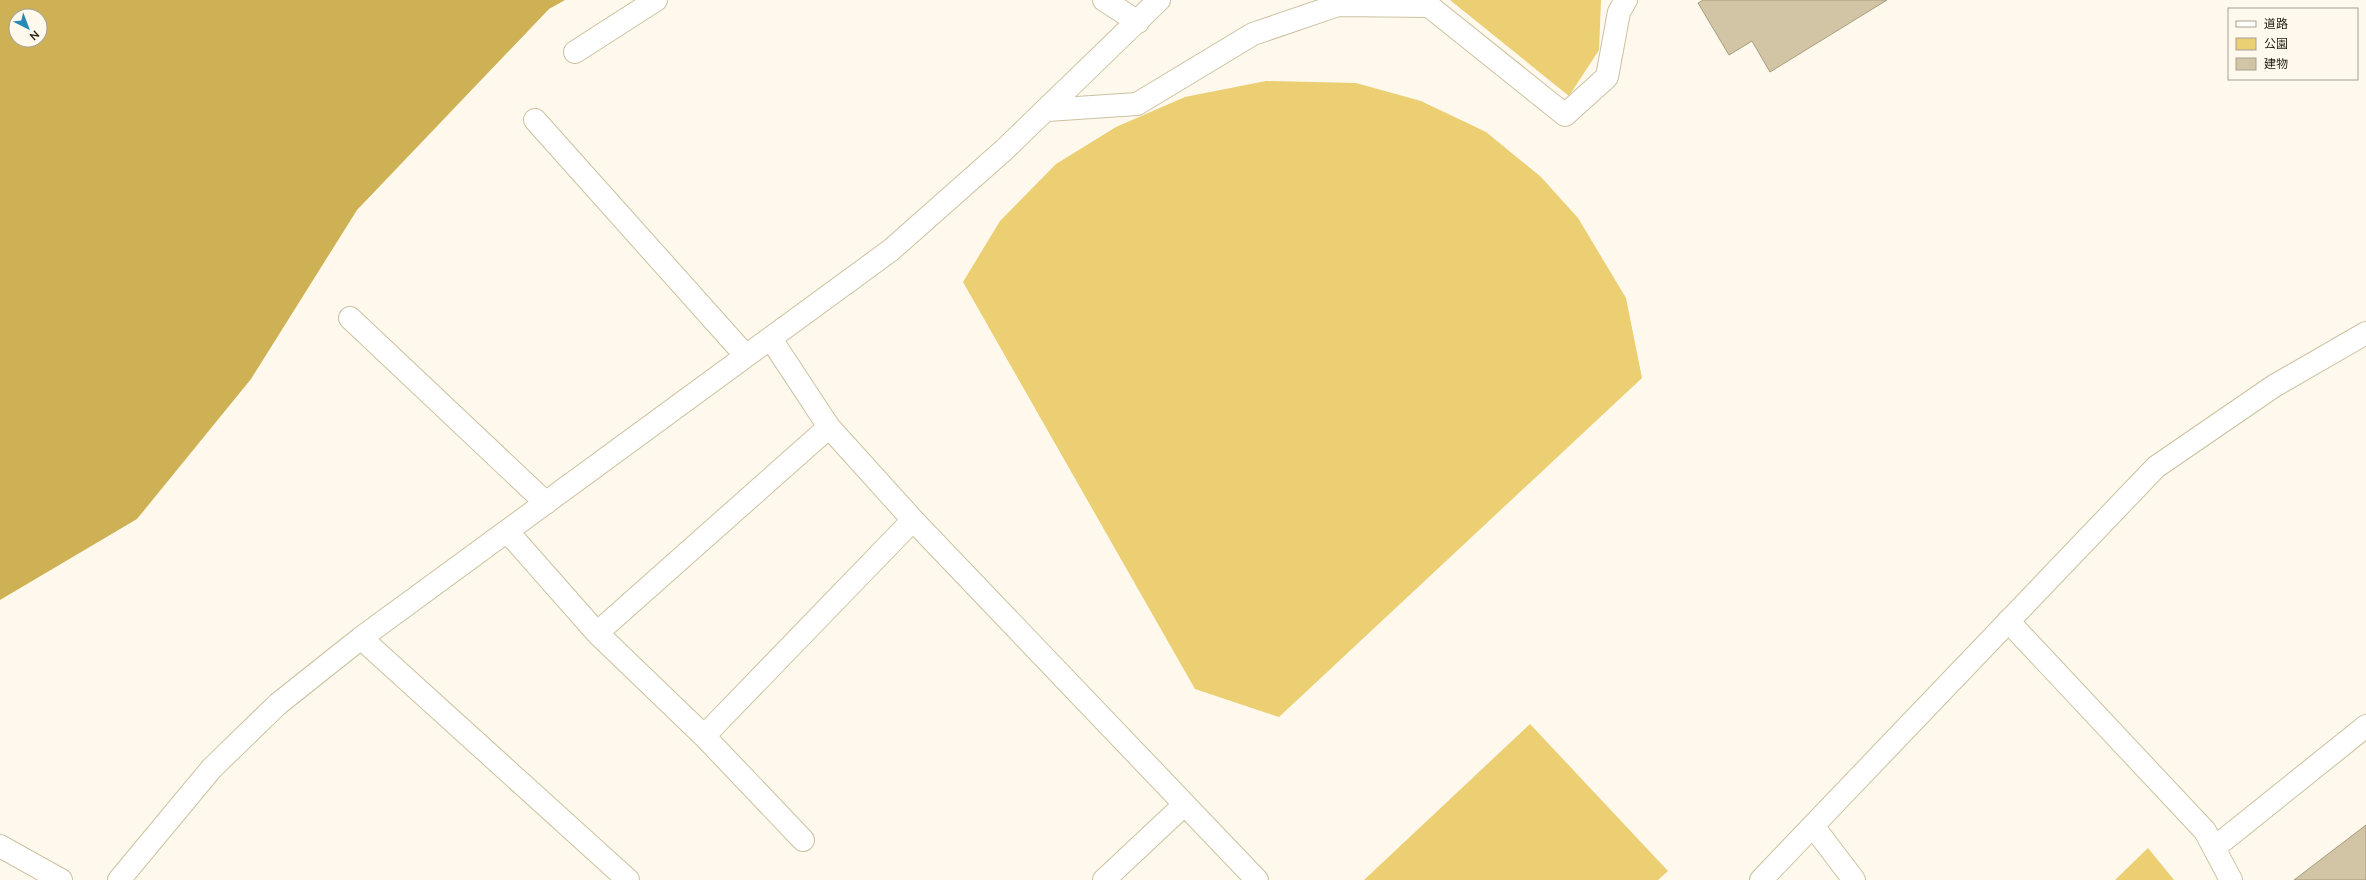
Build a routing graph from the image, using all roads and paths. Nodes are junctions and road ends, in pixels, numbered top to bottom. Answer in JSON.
{"nodes":[{"id":1,"x":656,"y":0,"type":"edge"},
{"id":2,"x":1104,"y":0,"type":"edge"},
{"id":3,"x":1159,"y":0,"type":"edge"},
{"id":4,"x":1626,"y":0,"type":"edge"},
{"id":5,"x":1427,"y":3,"type":"edge"},
{"id":6,"x":1138,"y":22,"type":"junction"},
{"id":7,"x":576,"y":52,"type":"dead end"},
{"id":8,"x":1047,"y":110,"type":"junction"},
{"id":9,"x":535,"y":120,"type":"dead end"},
{"id":10,"x":350,"y":318,"type":"dead end"},
{"id":11,"x":2366,"y":333,"type":"edge"},
{"id":12,"x":772,"y":339,"type":"junction"},
{"id":13,"x":746,"y":356,"type":"junction"},
{"id":14,"x":829,"y":427,"type":"junction"},
{"id":15,"x":546,"y":503,"type":"junction"},
{"id":16,"x":913,"y":520,"type":"junction"},
{"id":17,"x":507,"y":531,"type":"junction"},
{"id":18,"x":2008,"y":621,"type":"junction"},
{"id":19,"x":597,"y":634,"type":"junction"},
{"id":20,"x":361,"y":638,"type":"junction"},
{"id":21,"x":2366,"y":726,"type":"edge"},
{"id":22,"x":704,"y":736,"type":"junction"},
{"id":23,"x":1184,"y":805,"type":"junction"},
{"id":24,"x":1813,"y":826,"type":"junction"},
{"id":25,"x":803,"y":840,"type":"dead end"},
{"id":26,"x":0,"y":846,"type":"edge"},
{"id":27,"x":2214,"y":848,"type":"junction"},
{"id":28,"x":61,"y":880,"type":"edge"},
{"id":29,"x":119,"y":880,"type":"edge"},
{"id":30,"x":628,"y":880,"type":"edge"},
{"id":31,"x":1104,"y":880,"type":"edge"},
{"id":32,"x":1257,"y":880,"type":"edge"},
{"id":33,"x":1761,"y":880,"type":"edge"},
{"id":34,"x":1854,"y":880,"type":"edge"},
{"id":35,"x":2231,"y":880,"type":"edge"}],
"edges":[{"from":1,"to":7,"type":"street"},
{"from":2,"to":6,"type":"street"},
{"from":3,"to":6,"type":"street"},
{"from":4,"to":5,"type":"street"},
{"from":5,"to":8,"type":"street"},
{"from":6,"to":8,"type":"street"},
{"from":8,"to":12,"type":"street"},
{"from":9,"to":13,"type":"street"},
{"from":10,"to":15,"type":"street"},
{"from":11,"to":18,"type":"street"},
{"from":12,"to":13,"type":"street"},
{"from":12,"to":14,"type":"street"},
{"from":13,"to":15,"type":"street"},
{"from":14,"to":16,"type":"street"},
{"from":14,"to":19,"type":"street"},
{"from":15,"to":17,"type":"street"},
{"from":16,"to":22,"type":"street"},
{"from":16,"to":23,"type":"street"},
{"from":17,"to":19,"type":"street"},
{"from":17,"to":20,"type":"street"},
{"from":18,"to":24,"type":"street"},
{"from":18,"to":27,"type":"street"},
{"from":19,"to":22,"type":"street"},
{"from":20,"to":29,"type":"street"},
{"from":20,"to":30,"type":"street"},
{"from":21,"to":27,"type":"street"},
{"from":22,"to":25,"type":"street"},
{"from":23,"to":31,"type":"street"},
{"from":23,"to":32,"type":"street"},
{"from":24,"to":33,"type":"street"},
{"from":24,"to":34,"type":"street"},
{"from":26,"to":28,"type":"street"},
{"from":27,"to":35,"type":"street"}]}
